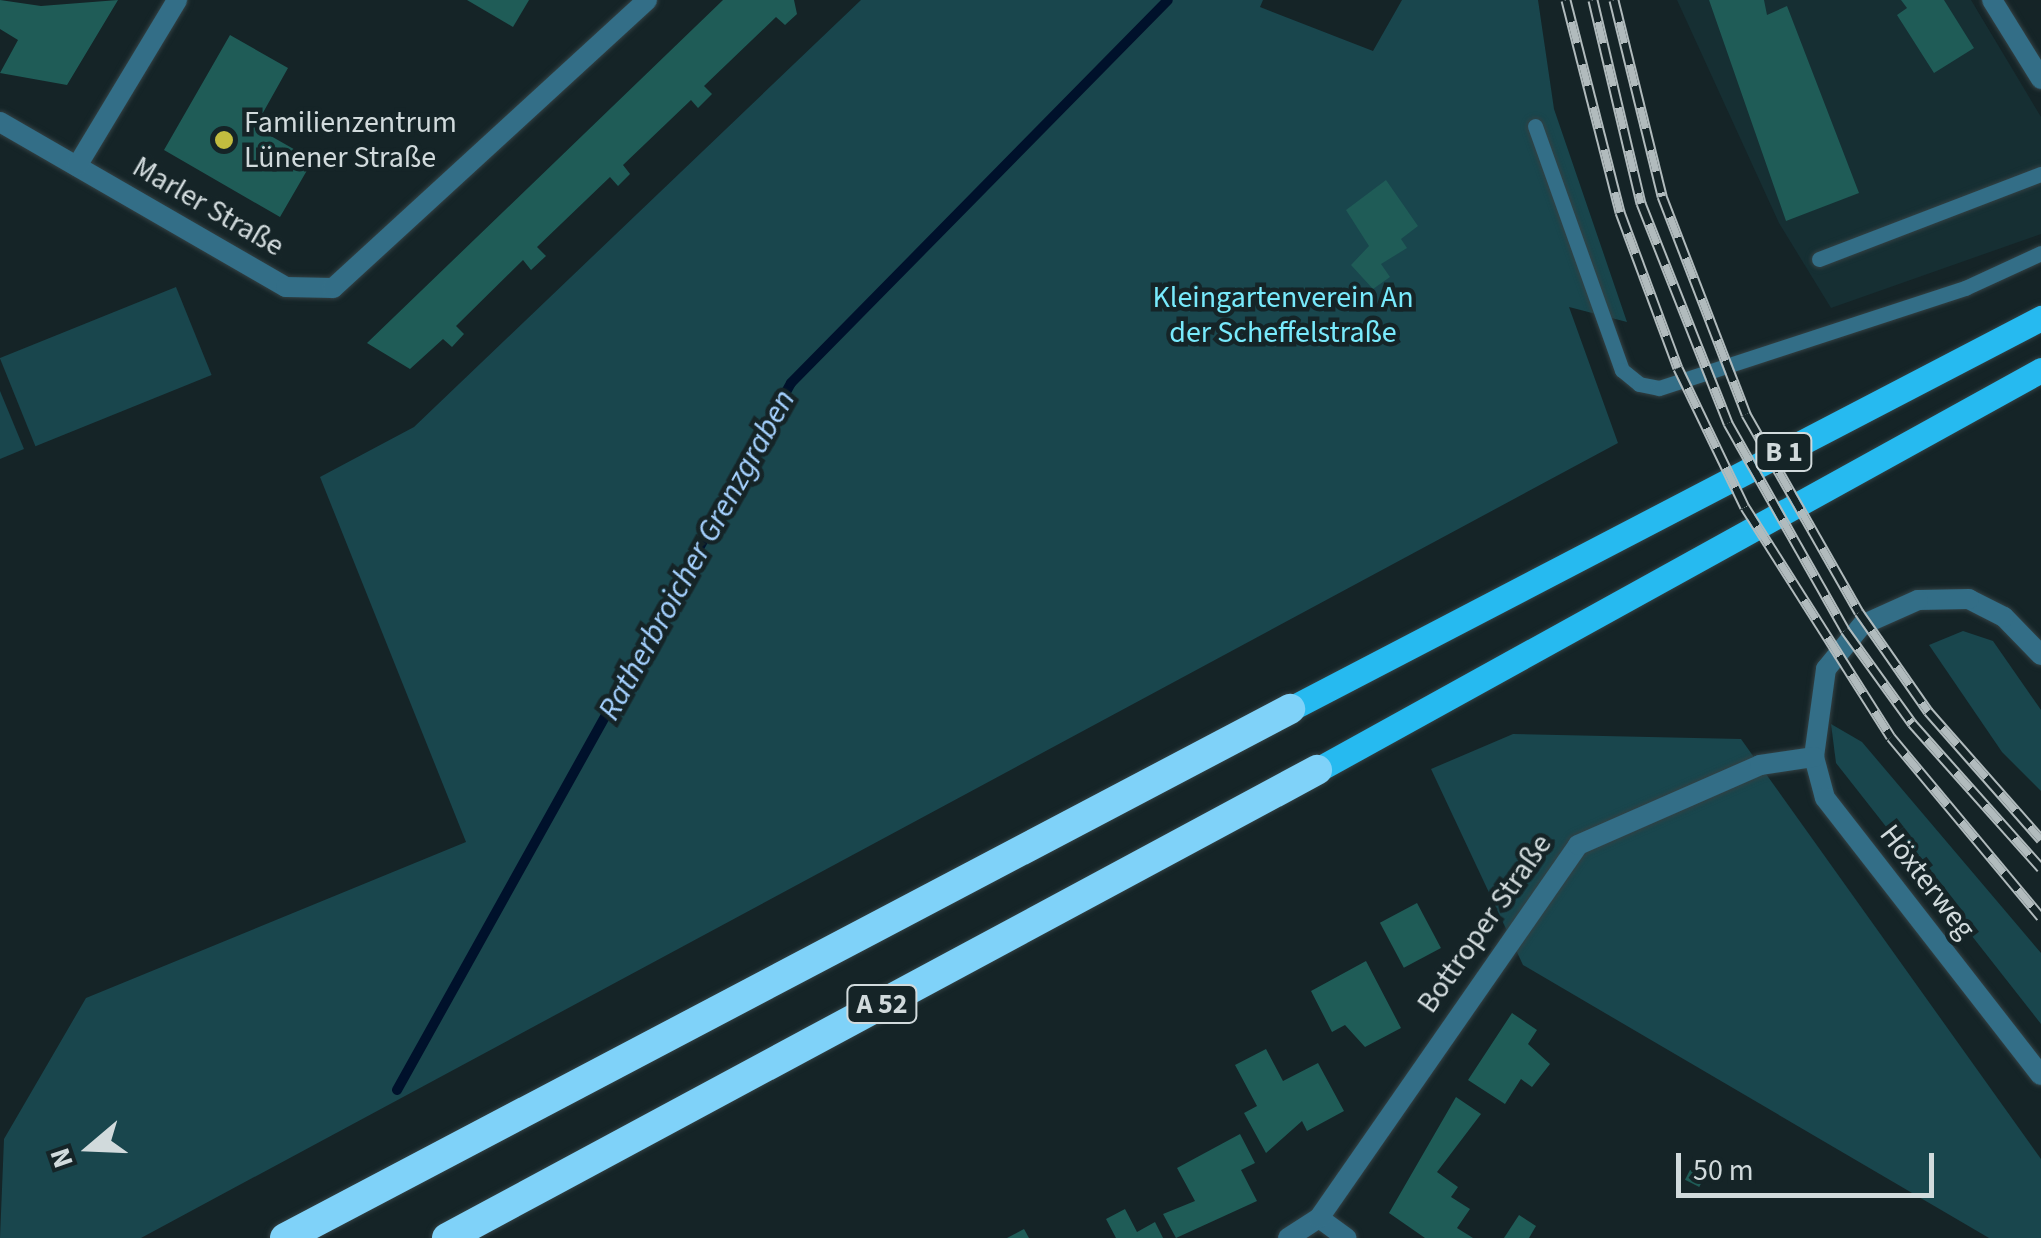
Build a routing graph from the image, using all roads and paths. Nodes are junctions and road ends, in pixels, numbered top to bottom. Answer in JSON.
{"nodes":[{"id":1,"x":177,"y":0,"type":"edge"},
{"id":2,"x":646,"y":0,"type":"edge"},
{"id":3,"x":2001,"y":3,"type":"edge"},
{"id":4,"x":2041,"y":79,"type":"edge"},
{"id":5,"x":0,"y":122,"type":"edge"},
{"id":6,"x":1536,"y":126,"type":"dead end"},
{"id":7,"x":77,"y":166,"type":"junction"},
{"id":8,"x":2041,"y":174,"type":"edge"},
{"id":9,"x":2041,"y":253,"type":"edge"},
{"id":10,"x":1819,"y":259,"type":"dead end"},
{"id":11,"x":2041,"y":318,"type":"edge"},
{"id":12,"x":2041,"y":370,"type":"edge"},
{"id":13,"x":2041,"y":655,"type":"edge"},
{"id":14,"x":1290,"y":709,"type":"joint"},
{"id":15,"x":1814,"y":757,"type":"junction"},
{"id":16,"x":1317,"y":770,"type":"joint"},
{"id":17,"x":2041,"y":1075,"type":"edge"},
{"id":18,"x":1318,"y":1218,"type":"junction"},
{"id":19,"x":286,"y":1238,"type":"edge"},
{"id":20,"x":448,"y":1238,"type":"edge"},
{"id":21,"x":1288,"y":1238,"type":"edge"},
{"id":22,"x":1347,"y":1238,"type":"edge"}],
"edges":[{"from":1,"to":7,"type":"street"},
{"from":2,"to":7,"type":"street","name":"Marler Straße"},
{"from":3,"to":4,"type":"street"},
{"from":5,"to":7,"type":"street","name":"Marler Straße"},
{"from":6,"to":9,"type":"lane"},
{"from":8,"to":10,"type":"lane"},
{"from":11,"to":14,"type":"main road","number":"B 1"},
{"from":12,"to":16,"type":"main road","number":"B 1"},
{"from":13,"to":15,"type":"street","name":"Höxterweg"},
{"from":14,"to":19,"type":"highway","number":"A 52"},
{"from":15,"to":17,"type":"street","name":"Höxterweg"},
{"from":15,"to":18,"type":"street","name":"Bottroper Straße"},
{"from":16,"to":20,"type":"highway","number":"A 52"},
{"from":18,"to":21,"type":"street","name":"Bottroper Straße"},
{"from":18,"to":22,"type":"street"}]}
